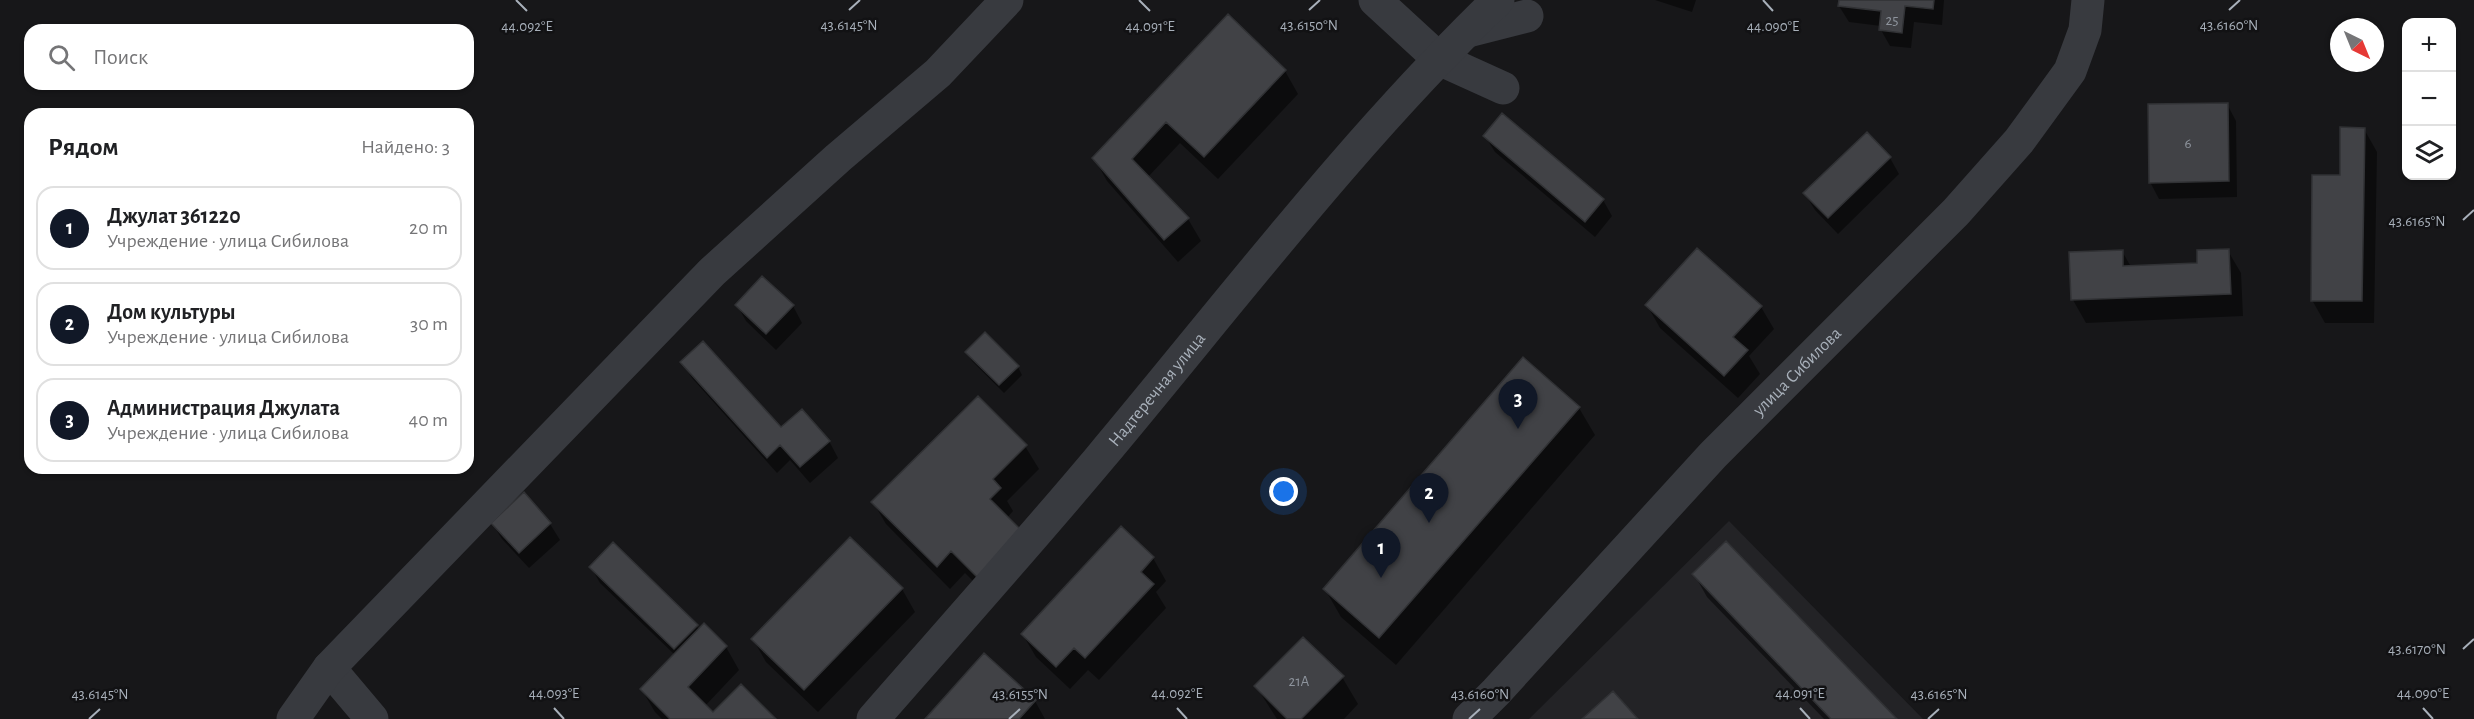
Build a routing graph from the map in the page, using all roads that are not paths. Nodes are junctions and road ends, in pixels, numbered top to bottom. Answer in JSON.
{"nodes":[{"id":1,"x":1007,"y":0,"type":"edge"},
{"id":2,"x":1375,"y":0,"type":"edge"},
{"id":3,"x":1498,"y":0,"type":"edge"},
{"id":4,"x":2088,"y":0,"type":"edge"},
{"id":5,"x":1527,"y":16,"type":"dead end"},
{"id":6,"x":1466,"y":31,"type":"junction"},
{"id":7,"x":1439,"y":59,"type":"junction"},
{"id":8,"x":1503,"y":88,"type":"dead end"},
{"id":9,"x":329,"y":668,"type":"junction"},
{"id":10,"x":293,"y":719,"type":"edge"},
{"id":11,"x":372,"y":719,"type":"edge"},
{"id":12,"x":873,"y":719,"type":"edge"},
{"id":13,"x":1469,"y":719,"type":"edge"}],
"edges":[{"from":1,"to":9,"type":"street"},
{"from":2,"to":7,"type":"street"},
{"from":3,"to":6,"type":"street","name":"Надтеречная улица"},
{"from":4,"to":13,"type":"street","name":"улица Сибилова"},
{"from":5,"to":6,"type":"street"},
{"from":6,"to":7,"type":"street","name":"Надтеречная улица"},
{"from":7,"to":8,"type":"street"},
{"from":7,"to":12,"type":"street","name":"Надтеречная улица"},
{"from":9,"to":10,"type":"street"},
{"from":9,"to":11,"type":"street"}]}
